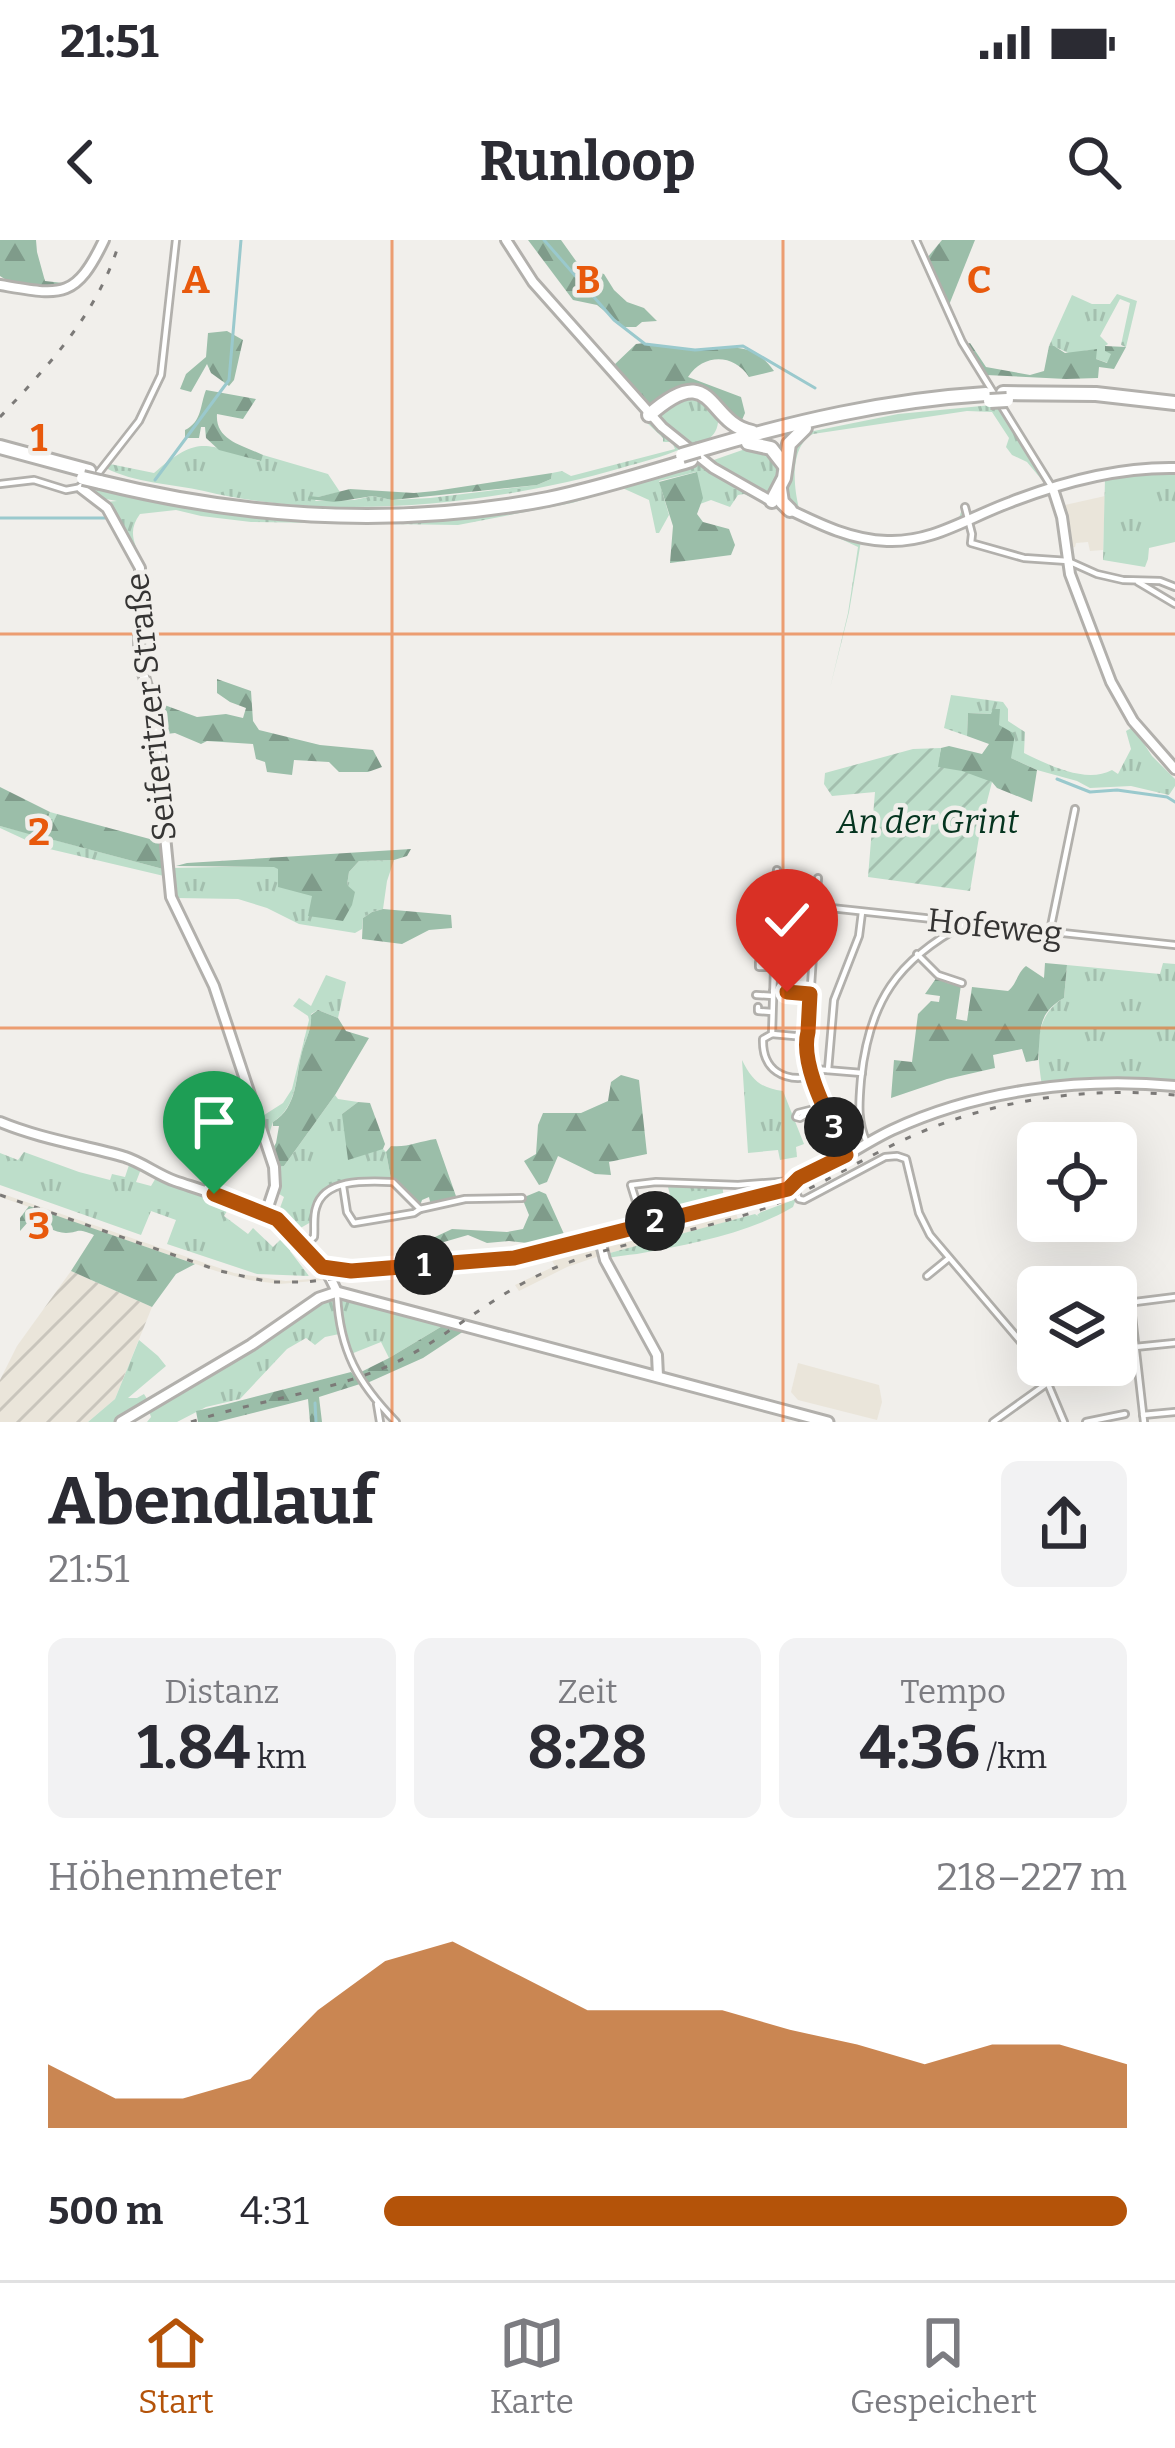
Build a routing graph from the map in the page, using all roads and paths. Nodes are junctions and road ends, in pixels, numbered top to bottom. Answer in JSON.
{"nodes":[{"id":1,"x":104,"y":240,"type":"edge"},
{"id":2,"x":176,"y":240,"type":"edge"},
{"id":3,"x":506,"y":240,"type":"edge"},
{"id":4,"x":916,"y":240,"type":"edge"},
{"id":5,"x":0,"y":285,"type":"edge"},
{"id":6,"x":997,"y":397,"type":"junction"},
{"id":7,"x":662,"y":404,"type":"junction"},
{"id":8,"x":717,"y":404,"type":"junction"},
{"id":9,"x":1175,"y":406,"type":"edge"},
{"id":10,"x":650,"y":415,"type":"junction"},
{"id":11,"x":662,"y":427,"type":"junction"},
{"id":12,"x":805,"y":428,"type":"junction"},
{"id":13,"x":759,"y":432,"type":"junction"},
{"id":14,"x":748,"y":443,"type":"junction"},
{"id":15,"x":0,"y":451,"type":"edge"},
{"id":16,"x":696,"y":454,"type":"junction"},
{"id":17,"x":785,"y":466,"type":"junction"},
{"id":18,"x":1175,"y":468,"type":"edge"},
{"id":19,"x":92,"y":479,"type":"junction"},
{"id":20,"x":0,"y":484,"type":"edge"},
{"id":21,"x":780,"y":487,"type":"junction"},
{"id":22,"x":1053,"y":489,"type":"junction"},
{"id":23,"x":772,"y":501,"type":"junction"},
{"id":24,"x":965,"y":507,"type":"dead end"},
{"id":25,"x":790,"y":510,"type":"junction"},
{"id":26,"x":968,"y":521,"type":"junction"},
{"id":27,"x":1068,"y":561,"type":"junction"},
{"id":28,"x":1138,"y":583,"type":"junction"},
{"id":29,"x":1175,"y":587,"type":"edge"},
{"id":30,"x":1175,"y":604,"type":"edge"},
{"id":31,"x":1175,"y":770,"type":"edge"},
{"id":32,"x":1075,"y":808,"type":"dead end"},
{"id":33,"x":776,"y":870,"type":"dead end"},
{"id":34,"x":818,"y":878,"type":"dead end"},
{"id":35,"x":774,"y":904,"type":"junction"},
{"id":36,"x":815,"y":907,"type":"junction"},
{"id":37,"x":862,"y":912,"type":"junction"},
{"id":38,"x":968,"y":922,"type":"junction"},
{"id":39,"x":1050,"y":931,"type":"junction"},
{"id":40,"x":1175,"y":945,"type":"edge"},
{"id":41,"x":775,"y":948,"type":"junction"},
{"id":42,"x":813,"y":951,"type":"junction"},
{"id":43,"x":917,"y":954,"type":"junction"},
{"id":44,"x":759,"y":962,"type":"dead end"},
{"id":45,"x":775,"y":967,"type":"junction"},
{"id":46,"x":962,"y":983,"type":"dead end"},
{"id":47,"x":773,"y":994,"type":"junction"},
{"id":48,"x":810,"y":994,"type":"junction"},
{"id":49,"x":756,"y":995,"type":"dead end"},
{"id":50,"x":758,"y":1007,"type":"dead end"},
{"id":51,"x":772,"y":1012,"type":"junction"},
{"id":52,"x":772,"y":1034,"type":"junction"},
{"id":53,"x":805,"y":1036,"type":"junction"},
{"id":54,"x":828,"y":1070,"type":"junction"},
{"id":55,"x":814,"y":1072,"type":"junction"},
{"id":56,"x":862,"y":1073,"type":"junction"},
{"id":57,"x":1175,"y":1086,"type":"edge"},
{"id":58,"x":824,"y":1106,"type":"junction"},
{"id":59,"x":812,"y":1111,"type":"dead end"},
{"id":60,"x":0,"y":1122,"type":"edge"},
{"id":61,"x":867,"y":1143,"type":"junction"},
{"id":62,"x":846,"y":1155,"type":"junction"},
{"id":63,"x":794,"y":1184,"type":"junction"},
{"id":64,"x":343,"y":1185,"type":"junction"},
{"id":65,"x":776,"y":1187,"type":"junction"},
{"id":66,"x":520,"y":1198,"type":"dead end"},
{"id":67,"x":420,"y":1209,"type":"junction"},
{"id":68,"x":266,"y":1213,"type":"junction"},
{"id":69,"x":643,"y":1224,"type":"junction"},
{"id":70,"x":598,"y":1236,"type":"junction"},
{"id":71,"x":304,"y":1245,"type":"junction"},
{"id":72,"x":949,"y":1258,"type":"junction"},
{"id":73,"x":322,"y":1267,"type":"junction"},
{"id":74,"x":927,"y":1276,"type":"dead end"},
{"id":75,"x":337,"y":1292,"type":"junction"},
{"id":76,"x":1175,"y":1297,"type":"edge"},
{"id":77,"x":1137,"y":1302,"type":"edge"},
{"id":78,"x":1017,"y":1338,"type":"edge"},
{"id":79,"x":1175,"y":1343,"type":"edge"},
{"id":80,"x":1137,"y":1347,"type":"edge"},
{"id":81,"x":1137,"y":1365,"type":"edge"},
{"id":82,"x":658,"y":1376,"type":"junction"},
{"id":83,"x":1043,"y":1386,"type":"edge"},
{"id":84,"x":1050,"y":1386,"type":"edge"},
{"id":85,"x":377,"y":1402,"type":"junction"},
{"id":86,"x":1175,"y":1412,"type":"edge"},
{"id":87,"x":1125,"y":1414,"type":"dead end"},
{"id":88,"x":1143,"y":1419,"type":"edge"},
{"id":89,"x":121,"y":1422,"type":"edge"},
{"id":90,"x":380,"y":1422,"type":"edge"},
{"id":91,"x":396,"y":1422,"type":"edge"},
{"id":92,"x":828,"y":1422,"type":"edge"},
{"id":93,"x":993,"y":1422,"type":"edge"},
{"id":94,"x":1064,"y":1422,"type":"edge"},
{"id":95,"x":1086,"y":1422,"type":"edge"}],
"edges":[{"from":1,"to":5,"type":"street"},
{"from":2,"to":19,"type":"street"},
{"from":3,"to":10,"type":"street"},
{"from":4,"to":22,"type":"street"},
{"from":6,"to":9,"type":"highway"},
{"from":6,"to":12,"type":"highway"},
{"from":6,"to":13,"type":"highway"},
{"from":7,"to":8,"type":"highway"},
{"from":7,"to":10,"type":"highway"},
{"from":7,"to":11,"type":"highway"},
{"from":8,"to":13,"type":"highway"},
{"from":8,"to":16,"type":"highway"},
{"from":10,"to":11,"type":"street"},
{"from":11,"to":23,"type":"street"},
{"from":12,"to":14,"type":"highway"},
{"from":12,"to":17,"type":"highway"},
{"from":13,"to":16,"type":"highway"},
{"from":14,"to":16,"type":"highway"},
{"from":14,"to":17,"type":"highway"},
{"from":15,"to":19,"type":"highway"},
{"from":16,"to":19,"type":"highway"},
{"from":17,"to":21,"type":"highway"},
{"from":18,"to":22,"type":"street"},
{"from":19,"to":20,"type":"street"},
{"from":19,"to":68,"type":"street","name":"Seiferitzer Straße"},
{"from":21,"to":23,"type":"highway"},
{"from":21,"to":25,"type":"highway"},
{"from":22,"to":26,"type":"street"},
{"from":22,"to":27,"type":"street"},
{"from":23,"to":25,"type":"street"},
{"from":24,"to":26,"type":"street"},
{"from":25,"to":26,"type":"street"},
{"from":26,"to":27,"type":"street"},
{"from":27,"to":28,"type":"street"},
{"from":27,"to":31,"type":"street"},
{"from":28,"to":29,"type":"street"},
{"from":28,"to":30,"type":"street"},
{"from":32,"to":39,"type":"street"},
{"from":33,"to":35,"type":"street"},
{"from":34,"to":36,"type":"street"},
{"from":35,"to":36,"type":"street","name":"Hofeweg"},
{"from":35,"to":41,"type":"street"},
{"from":36,"to":37,"type":"street","name":"Hofeweg"},
{"from":36,"to":42,"type":"street"},
{"from":37,"to":38,"type":"street","name":"Hofeweg"},
{"from":37,"to":54,"type":"street"},
{"from":38,"to":39,"type":"street","name":"Hofeweg"},
{"from":38,"to":43,"type":"street"},
{"from":39,"to":40,"type":"street","name":"Hofeweg"},
{"from":41,"to":42,"type":"street"},
{"from":41,"to":45,"type":"street"},
{"from":42,"to":48,"type":"street"},
{"from":43,"to":46,"type":"street"},
{"from":43,"to":56,"type":"street"},
{"from":44,"to":45,"type":"street"},
{"from":45,"to":47,"type":"street"},
{"from":47,"to":48,"type":"street"},
{"from":47,"to":49,"type":"street"},
{"from":47,"to":51,"type":"street"},
{"from":48,"to":53,"type":"street"},
{"from":50,"to":51,"type":"street"},
{"from":51,"to":52,"type":"street"},
{"from":52,"to":53,"type":"street"},
{"from":52,"to":55,"type":"street"},
{"from":53,"to":55,"type":"street"},
{"from":54,"to":55,"type":"street"},
{"from":54,"to":56,"type":"street"},
{"from":55,"to":58,"type":"street"},
{"from":56,"to":61,"type":"street"},
{"from":57,"to":61,"type":"street"},
{"from":58,"to":59,"type":"street"},
{"from":58,"to":62,"type":"street"},
{"from":60,"to":68,"type":"street"},
{"from":61,"to":62,"type":"street"},
{"from":62,"to":63,"type":"street"},
{"from":63,"to":65,"type":"street"},
{"from":63,"to":72,"type":"street"},
{"from":64,"to":67,"type":"street"},
{"from":64,"to":67,"type":"street"},
{"from":64,"to":71,"type":"street"},
{"from":65,"to":69,"type":"street"},
{"from":65,"to":69,"type":"street"},
{"from":66,"to":67,"type":"street"},
{"from":68,"to":71,"type":"street"},
{"from":69,"to":70,"type":"street"},
{"from":70,"to":73,"type":"street"},
{"from":70,"to":82,"type":"street"},
{"from":71,"to":73,"type":"street"},
{"from":72,"to":74,"type":"street"},
{"from":72,"to":78,"type":"street"},
{"from":73,"to":75,"type":"street"},
{"from":75,"to":82,"type":"main road"},
{"from":75,"to":85,"type":"street"},
{"from":75,"to":89,"type":"main road"},
{"from":76,"to":77,"type":"street"},
{"from":79,"to":80,"type":"street"},
{"from":81,"to":88,"type":"street"},
{"from":82,"to":92,"type":"main road"},
{"from":83,"to":93,"type":"street"},
{"from":84,"to":94,"type":"street"},
{"from":85,"to":90,"type":"street"},
{"from":85,"to":91,"type":"street"},
{"from":86,"to":88,"type":"street"},
{"from":87,"to":95,"type":"street"}]}
